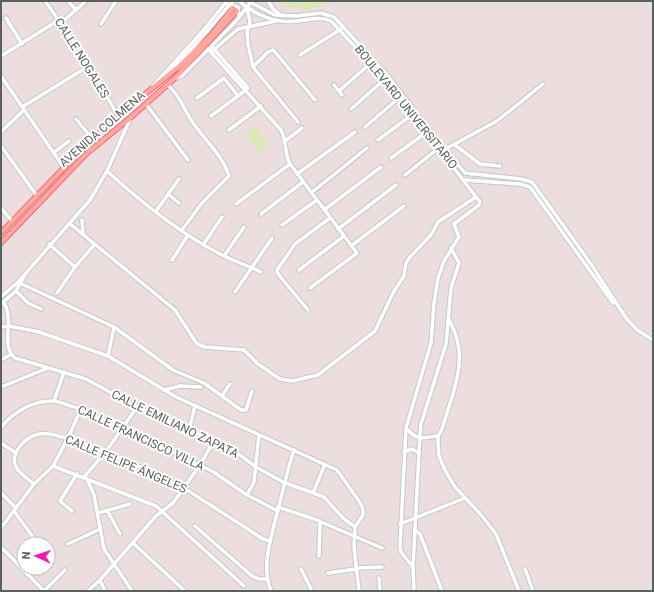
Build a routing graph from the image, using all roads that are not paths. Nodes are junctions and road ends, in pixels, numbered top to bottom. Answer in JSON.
{"nodes":[{"id":1,"x":45,"y":1,"type":"edge"},
{"id":2,"x":68,"y":1,"type":"edge"},
{"id":3,"x":86,"y":1,"type":"edge"},
{"id":4,"x":116,"y":1,"type":"edge"},
{"id":5,"x":233,"y":1,"type":"edge"},
{"id":6,"x":239,"y":1,"type":"edge"},
{"id":7,"x":268,"y":1,"type":"edge"},
{"id":8,"x":250,"y":2,"type":"edge"},
{"id":9,"x":231,"y":6,"type":"edge"},
{"id":10,"x":247,"y":8,"type":"junction"},
{"id":11,"x":76,"y":10,"type":"junction"},
{"id":12,"x":283,"y":16,"type":"junction"},
{"id":13,"x":6,"y":18,"type":"dead end"},
{"id":14,"x":60,"y":21,"type":"junction"},
{"id":15,"x":236,"y":21,"type":"junction"},
{"id":16,"x":277,"y":21,"type":"junction"},
{"id":17,"x":101,"y":24,"type":"dead end"},
{"id":18,"x":249,"y":26,"type":"junction"},
{"id":19,"x":341,"y":29,"type":"junction"},
{"id":20,"x":22,"y":44,"type":"junction"},
{"id":21,"x":213,"y":47,"type":"junction"},
{"id":22,"x":209,"y":51,"type":"junction"},
{"id":23,"x":1,"y":55,"type":"edge"},
{"id":24,"x":300,"y":55,"type":"dead end"},
{"id":25,"x":371,"y":63,"type":"junction"},
{"id":26,"x":89,"y":66,"type":"junction"},
{"id":27,"x":253,"y":67,"type":"junction"},
{"id":28,"x":1,"y":76,"type":"edge"},
{"id":29,"x":158,"y":78,"type":"junction"},
{"id":30,"x":175,"y":78,"type":"junction"},
{"id":31,"x":385,"y":79,"type":"junction"},
{"id":32,"x":542,"y":84,"type":"dead end"},
{"id":33,"x":168,"y":85,"type":"junction"},
{"id":34,"x":334,"y":85,"type":"dead end"},
{"id":35,"x":150,"y":90,"type":"junction"},
{"id":36,"x":247,"y":91,"type":"junction"},
{"id":37,"x":339,"y":91,"type":"junction"},
{"id":38,"x":342,"y":95,"type":"dead end"},
{"id":39,"x":238,"y":96,"type":"junction"},
{"id":40,"x":400,"y":97,"type":"junction"},
{"id":41,"x":197,"y":98,"type":"dead end"},
{"id":42,"x":315,"y":100,"type":"dead end"},
{"id":43,"x":146,"y":104,"type":"junction"},
{"id":44,"x":260,"y":106,"type":"junction"},
{"id":45,"x":23,"y":109,"type":"junction"},
{"id":46,"x":351,"y":109,"type":"dead end"},
{"id":47,"x":413,"y":114,"type":"junction"},
{"id":48,"x":118,"y":116,"type":"junction"},
{"id":49,"x":210,"y":116,"type":"dead end"},
{"id":50,"x":130,"y":118,"type":"junction"},
{"id":51,"x":76,"y":119,"type":"dead end"},
{"id":52,"x":298,"y":122,"type":"dead end"},
{"id":53,"x":365,"y":127,"type":"dead end"},
{"id":54,"x":302,"y":128,"type":"dead end"},
{"id":55,"x":229,"y":130,"type":"dead end"},
{"id":56,"x":1,"y":132,"type":"edge"},
{"id":57,"x":355,"y":132,"type":"dead end"},
{"id":58,"x":428,"y":132,"type":"junction"},
{"id":59,"x":93,"y":140,"type":"junction"},
{"id":60,"x":378,"y":140,"type":"dead end"},
{"id":61,"x":69,"y":141,"type":"dead end"},
{"id":62,"x":285,"y":141,"type":"junction"},
{"id":63,"x":455,"y":145,"type":"junction"},
{"id":64,"x":1,"y":146,"type":"edge"},
{"id":65,"x":367,"y":148,"type":"dead end"},
{"id":66,"x":442,"y":149,"type":"junction"},
{"id":67,"x":53,"y":154,"type":"junction"},
{"id":68,"x":391,"y":158,"type":"dead end"},
{"id":69,"x":188,"y":160,"type":"dead end"},
{"id":70,"x":290,"y":164,"type":"junction"},
{"id":71,"x":500,"y":166,"type":"dead end"},
{"id":72,"x":381,"y":167,"type":"dead end"},
{"id":73,"x":64,"y":168,"type":"junction"},
{"id":74,"x":107,"y":171,"type":"junction"},
{"id":75,"x":464,"y":173,"type":"junction"},
{"id":76,"x":297,"y":174,"type":"junction"},
{"id":77,"x":405,"y":175,"type":"dead end"},
{"id":78,"x":179,"y":179,"type":"dead end"},
{"id":79,"x":464,"y":180,"type":"junction"},
{"id":80,"x":303,"y":182,"type":"junction"},
{"id":81,"x":396,"y":185,"type":"dead end"},
{"id":82,"x":312,"y":193,"type":"junction"},
{"id":83,"x":168,"y":194,"type":"junction"},
{"id":84,"x":37,"y":196,"type":"junction"},
{"id":85,"x":476,"y":197,"type":"junction"},
{"id":86,"x":317,"y":200,"type":"junction"},
{"id":87,"x":179,"y":203,"type":"dead end"},
{"id":88,"x":236,"y":204,"type":"dead end"},
{"id":89,"x":404,"y":206,"type":"dead end"},
{"id":90,"x":1,"y":208,"type":"edge"},
{"id":91,"x":324,"y":210,"type":"junction"},
{"id":92,"x":156,"y":211,"type":"junction"},
{"id":93,"x":261,"y":214,"type":"dead end"},
{"id":94,"x":222,"y":217,"type":"dead end"},
{"id":95,"x":330,"y":218,"type":"junction"},
{"id":96,"x":82,"y":220,"type":"dead end"},
{"id":97,"x":12,"y":221,"type":"junction"},
{"id":98,"x":69,"y":223,"type":"junction"},
{"id":99,"x":282,"y":225,"type":"dead end"},
{"id":100,"x":244,"y":227,"type":"dead end"},
{"id":101,"x":338,"y":229,"type":"junction"},
{"id":102,"x":182,"y":230,"type":"junction"},
{"id":103,"x":565,"y":231,"type":"junction"},
{"id":104,"x":1,"y":233,"type":"edge"},
{"id":105,"x":83,"y":234,"type":"junction"},
{"id":106,"x":188,"y":235,"type":"junction"},
{"id":107,"x":344,"y":236,"type":"junction"},
{"id":108,"x":272,"y":238,"type":"dead end"},
{"id":109,"x":1,"y":243,"type":"edge"},
{"id":110,"x":49,"y":244,"type":"junction"},
{"id":111,"x":95,"y":244,"type":"junction"},
{"id":112,"x":203,"y":245,"type":"junction"},
{"id":113,"x":351,"y":246,"type":"junction"},
{"id":114,"x":451,"y":248,"type":"junction"},
{"id":115,"x":224,"y":256,"type":"junction"},
{"id":116,"x":172,"y":260,"type":"dead end"},
{"id":117,"x":75,"y":267,"type":"junction"},
{"id":118,"x":252,"y":268,"type":"junction"},
{"id":119,"x":27,"y":269,"type":"junction"},
{"id":120,"x":299,"y":270,"type":"dead end"},
{"id":121,"x":261,"y":272,"type":"dead end"},
{"id":122,"x":22,"y":284,"type":"junction"},
{"id":123,"x":310,"y":288,"type":"dead end"},
{"id":124,"x":16,"y":291,"type":"junction"},
{"id":125,"x":235,"y":292,"type":"dead end"},
{"id":126,"x":57,"y":293,"type":"dead end"},
{"id":127,"x":1,"y":297,"type":"edge"},
{"id":128,"x":2,"y":304,"type":"edge"},
{"id":129,"x":41,"y":309,"type":"dead end"},
{"id":130,"x":308,"y":310,"type":"dead end"},
{"id":131,"x":449,"y":319,"type":"junction"},
{"id":132,"x":9,"y":326,"type":"junction"},
{"id":133,"x":1,"y":327,"type":"edge"},
{"id":134,"x":114,"y":327,"type":"junction"},
{"id":135,"x":653,"y":340,"type":"edge"},
{"id":136,"x":10,"y":355,"type":"junction"},
{"id":137,"x":108,"y":356,"type":"junction"},
{"id":138,"x":1,"y":360,"type":"edge"},
{"id":139,"x":48,"y":368,"type":"junction"},
{"id":140,"x":64,"y":372,"type":"junction"},
{"id":141,"x":230,"y":384,"type":"dead end"},
{"id":142,"x":1,"y":387,"type":"edge"},
{"id":143,"x":201,"y":387,"type":"dead end"},
{"id":144,"x":164,"y":390,"type":"junction"},
{"id":145,"x":252,"y":391,"type":"dead end"},
{"id":146,"x":222,"y":396,"type":"junction"},
{"id":147,"x":54,"y":401,"type":"junction"},
{"id":148,"x":195,"y":406,"type":"junction"},
{"id":149,"x":138,"y":407,"type":"junction"},
{"id":150,"x":81,"y":409,"type":"junction"},
{"id":151,"x":1,"y":427,"type":"edge"},
{"id":152,"x":123,"y":428,"type":"junction"},
{"id":153,"x":406,"y":428,"type":"junction"},
{"id":154,"x":189,"y":430,"type":"junction"},
{"id":155,"x":259,"y":435,"type":"junction"},
{"id":156,"x":438,"y":436,"type":"junction"},
{"id":157,"x":68,"y":438,"type":"junction"},
{"id":158,"x":420,"y":439,"type":"junction"},
{"id":159,"x":214,"y":440,"type":"junction"},
{"id":160,"x":1,"y":443,"type":"edge"},
{"id":161,"x":294,"y":450,"type":"junction"},
{"id":162,"x":105,"y":452,"type":"junction"},
{"id":163,"x":404,"y":452,"type":"junction"},
{"id":164,"x":16,"y":453,"type":"junction"},
{"id":165,"x":419,"y":453,"type":"junction"},
{"id":166,"x":325,"y":464,"type":"junction"},
{"id":167,"x":200,"y":465,"type":"junction"},
{"id":168,"x":53,"y":466,"type":"junction"},
{"id":169,"x":256,"y":467,"type":"junction"},
{"id":170,"x":77,"y":474,"type":"junction"},
{"id":171,"x":86,"y":478,"type":"junction"},
{"id":172,"x":283,"y":482,"type":"junction"},
{"id":173,"x":34,"y":484,"type":"junction"},
{"id":174,"x":184,"y":488,"type":"junction"},
{"id":175,"x":1,"y":493,"type":"edge"},
{"id":176,"x":313,"y":493,"type":"junction"},
{"id":177,"x":247,"y":495,"type":"junction"},
{"id":178,"x":465,"y":498,"type":"junction"},
{"id":179,"x":130,"y":504,"type":"dead end"},
{"id":180,"x":15,"y":509,"type":"junction"},
{"id":181,"x":278,"y":509,"type":"junction"},
{"id":182,"x":107,"y":510,"type":"junction"},
{"id":183,"x":72,"y":511,"type":"dead end"},
{"id":184,"x":163,"y":512,"type":"junction"},
{"id":185,"x":98,"y":513,"type":"junction"},
{"id":186,"x":415,"y":519,"type":"junction"},
{"id":187,"x":320,"y":521,"type":"junction"},
{"id":188,"x":400,"y":524,"type":"junction"},
{"id":189,"x":195,"y":526,"type":"dead end"},
{"id":190,"x":355,"y":527,"type":"junction"},
{"id":191,"x":1,"y":528,"type":"edge"},
{"id":192,"x":100,"y":529,"type":"junction"},
{"id":193,"x":415,"y":530,"type":"junction"},
{"id":194,"x":120,"y":534,"type":"dead end"},
{"id":195,"x":355,"y":535,"type":"junction"},
{"id":196,"x":33,"y":536,"type":"edge"},
{"id":197,"x":270,"y":542,"type":"junction"},
{"id":198,"x":133,"y":543,"type":"junction"},
{"id":199,"x":68,"y":544,"type":"dead end"},
{"id":200,"x":1,"y":547,"type":"edge"},
{"id":201,"x":382,"y":548,"type":"dead end"},
{"id":202,"x":319,"y":556,"type":"dead end"},
{"id":203,"x":16,"y":563,"type":"edge"},
{"id":204,"x":114,"y":564,"type":"junction"},
{"id":205,"x":382,"y":567,"type":"dead end"},
{"id":206,"x":356,"y":568,"type":"junction"},
{"id":207,"x":413,"y":568,"type":"junction"},
{"id":208,"x":301,"y":569,"type":"dead end"},
{"id":209,"x":525,"y":569,"type":"dead end"},
{"id":210,"x":65,"y":570,"type":"dead end"},
{"id":211,"x":328,"y":573,"type":"dead end"},
{"id":212,"x":29,"y":576,"type":"edge"},
{"id":213,"x":379,"y":578,"type":"dead end"},
{"id":214,"x":267,"y":579,"type":"junction"},
{"id":215,"x":100,"y":580,"type":"junction"},
{"id":216,"x":244,"y":586,"type":"dead end"},
{"id":217,"x":44,"y":591,"type":"edge"},
{"id":218,"x":88,"y":591,"type":"edge"},
{"id":219,"x":105,"y":591,"type":"edge"},
{"id":220,"x":132,"y":591,"type":"edge"},
{"id":221,"x":185,"y":591,"type":"edge"},
{"id":222,"x":271,"y":591,"type":"edge"},
{"id":223,"x":312,"y":591,"type":"edge"},
{"id":224,"x":359,"y":591,"type":"edge"},
{"id":225,"x":380,"y":591,"type":"edge"},
{"id":226,"x":414,"y":591,"type":"edge"},
{"id":227,"x":442,"y":591,"type":"edge"},
{"id":228,"x":520,"y":591,"type":"edge"},
{"id":229,"x":533,"y":591,"type":"edge"}],
"edges":[{"from":1,"to":14,"type":"street","name":"CALLE NOGALES"},
{"from":2,"to":11,"type":"street"},
{"from":3,"to":11,"type":"street"},
{"from":4,"to":17,"type":"street"},
{"from":5,"to":9,"type":"street"},
{"from":6,"to":10,"type":"street","name":"BOULEVARD UNIVERSITARIO"},
{"from":7,"to":12,"type":"street"},
{"from":8,"to":10,"type":"street"},
{"from":8,"to":12,"type":"street","name":"BOULEVARD UNIVERSITARIO"},
{"from":9,"to":15,"type":"street"},
{"from":9,"to":29,"type":"street"},
{"from":9,"to":29,"type":"street"},
{"from":9,"to":30,"type":"main road","name":"AVENIDA COLMENA"},
{"from":9,"to":35,"type":"main road","name":"AVENIDA COLMENA"},
{"from":10,"to":15,"type":"street"},
{"from":10,"to":16,"type":"street","name":"BOULEVARD UNIVERSITARIO"},
{"from":10,"to":18,"type":"street"},
{"from":11,"to":14,"type":"street"},
{"from":12,"to":58,"type":"street","name":"BOULEVARD UNIVERSITARIO"},
{"from":13,"to":20,"type":"street"},
{"from":14,"to":20,"type":"street"},
{"from":14,"to":26,"type":"street","name":"CALLE NOGALES"},
{"from":15,"to":21,"type":"street"},
{"from":16,"to":18,"type":"street"},
{"from":16,"to":19,"type":"street","name":"BOULEVARD UNIVERSITARIO"},
{"from":18,"to":21,"type":"street"},
{"from":18,"to":27,"type":"street"},
{"from":19,"to":24,"type":"street"},
{"from":19,"to":25,"type":"street","name":"BOULEVARD UNIVERSITARIO"},
{"from":20,"to":23,"type":"street"},
{"from":21,"to":22,"type":"street"},
{"from":21,"to":36,"type":"street"},
{"from":22,"to":30,"type":"street"},
{"from":22,"to":36,"type":"street"},
{"from":25,"to":31,"type":"street","name":"BOULEVARD UNIVERSITARIO"},
{"from":25,"to":37,"type":"street"},
{"from":26,"to":45,"type":"street"},
{"from":26,"to":48,"type":"street","name":"CALLE NOGALES"},
{"from":27,"to":42,"type":"street"},
{"from":27,"to":52,"type":"street"},
{"from":28,"to":45,"type":"street"},
{"from":29,"to":35,"type":"street"},
{"from":30,"to":33,"type":"main road","name":"AVENIDA COLMENA"},
{"from":31,"to":40,"type":"street","name":"BOULEVARD UNIVERSITARIO"},
{"from":31,"to":46,"type":"street"},
{"from":32,"to":63,"type":"street"},
{"from":33,"to":43,"type":"main road","name":"AVENIDA COLMENA"},
{"from":33,"to":102,"type":"street"},
{"from":34,"to":37,"type":"street"},
{"from":35,"to":48,"type":"main road","name":"AVENIDA COLMENA"},
{"from":36,"to":39,"type":"street"},
{"from":36,"to":44,"type":"street"},
{"from":37,"to":38,"type":"street"},
{"from":39,"to":41,"type":"street"},
{"from":39,"to":49,"type":"street"},
{"from":40,"to":47,"type":"street","name":"BOULEVARD UNIVERSITARIO"},
{"from":40,"to":53,"type":"street"},
{"from":43,"to":50,"type":"main road","name":"AVENIDA COLMENA"},
{"from":43,"to":69,"type":"street"},
{"from":44,"to":55,"type":"street"},
{"from":44,"to":62,"type":"street"},
{"from":45,"to":56,"type":"street"},
{"from":45,"to":67,"type":"street"},
{"from":47,"to":58,"type":"street","name":"BOULEVARD UNIVERSITARIO"},
{"from":47,"to":60,"type":"street"},
{"from":48,"to":59,"type":"main road","name":"AVENIDA COLMENA"},
{"from":50,"to":74,"type":"street"},
{"from":50,"to":109,"type":"main road","name":"AVENIDA COLMENA"},
{"from":51,"to":59,"type":"street"},
{"from":54,"to":62,"type":"street"},
{"from":57,"to":76,"type":"street"},
{"from":58,"to":66,"type":"street","name":"BOULEVARD UNIVERSITARIO"},
{"from":58,"to":68,"type":"street"},
{"from":59,"to":73,"type":"main road","name":"AVENIDA COLMENA"},
{"from":61,"to":67,"type":"street"},
{"from":62,"to":70,"type":"street"},
{"from":63,"to":66,"type":"street"},
{"from":63,"to":71,"type":"street"},
{"from":64,"to":84,"type":"street"},
{"from":65,"to":82,"type":"street"},
{"from":66,"to":75,"type":"street","name":"BOULEVARD UNIVERSITARIO"},
{"from":66,"to":77,"type":"street"},
{"from":66,"to":79,"type":"street","name":"BOULEVARD UNIVERSITARIO"},
{"from":67,"to":73,"type":"street"},
{"from":70,"to":76,"type":"street"},
{"from":70,"to":88,"type":"street"},
{"from":72,"to":91,"type":"street"},
{"from":73,"to":84,"type":"main road","name":"AVENIDA COLMENA"},
{"from":74,"to":92,"type":"street"},
{"from":74,"to":98,"type":"street"},
{"from":75,"to":79,"type":"street","name":"BOULEVARD UNIVERSITARIO"},
{"from":75,"to":103,"type":"street","name":"BOULEVARD UNIVERSITARIO"},
{"from":76,"to":80,"type":"street"},
{"from":78,"to":83,"type":"street"},
{"from":79,"to":85,"type":"street"},
{"from":79,"to":103,"type":"street","name":"BOULEVARD UNIVERSITARIO"},
{"from":80,"to":82,"type":"street"},
{"from":80,"to":93,"type":"street"},
{"from":81,"to":101,"type":"street"},
{"from":82,"to":86,"type":"street"},
{"from":83,"to":87,"type":"street"},
{"from":83,"to":92,"type":"street"},
{"from":84,"to":97,"type":"main road","name":"AVENIDA COLMENA"},
{"from":85,"to":111,"type":"street"},
{"from":85,"to":114,"type":"street"},
{"from":86,"to":91,"type":"street"},
{"from":86,"to":99,"type":"street"},
{"from":89,"to":113,"type":"street"},
{"from":90,"to":97,"type":"street"},
{"from":91,"to":95,"type":"street"},
{"from":92,"to":102,"type":"street"},
{"from":94,"to":112,"type":"street"},
{"from":95,"to":101,"type":"street"},
{"from":95,"to":130,"type":"street"},
{"from":96,"to":105,"type":"street"},
{"from":97,"to":104,"type":"main road"},
{"from":98,"to":105,"type":"street"},
{"from":98,"to":110,"type":"street"},
{"from":100,"to":115,"type":"street"},
{"from":101,"to":107,"type":"street"},
{"from":102,"to":106,"type":"street"},
{"from":103,"to":135,"type":"street","name":"BOULEVARD UNIVERSITARIO"},
{"from":105,"to":111,"type":"street"},
{"from":106,"to":112,"type":"street"},
{"from":106,"to":116,"type":"street"},
{"from":107,"to":113,"type":"street"},
{"from":107,"to":120,"type":"street"},
{"from":108,"to":118,"type":"street"},
{"from":110,"to":117,"type":"street"},
{"from":110,"to":119,"type":"street"},
{"from":111,"to":117,"type":"street"},
{"from":112,"to":115,"type":"street"},
{"from":113,"to":123,"type":"street"},
{"from":114,"to":131,"type":"street"},
{"from":114,"to":153,"type":"street"},
{"from":115,"to":118,"type":"street"},
{"from":117,"to":126,"type":"street"},
{"from":118,"to":121,"type":"street"},
{"from":118,"to":125,"type":"street"},
{"from":119,"to":122,"type":"street"},
{"from":119,"to":127,"type":"street"},
{"from":122,"to":124,"type":"street"},
{"from":122,"to":134,"type":"street"},
{"from":124,"to":128,"type":"street"},
{"from":124,"to":129,"type":"street"},
{"from":128,"to":132,"type":"street"},
{"from":131,"to":156,"type":"street"},
{"from":131,"to":158,"type":"street"},
{"from":132,"to":133,"type":"street"},
{"from":132,"to":136,"type":"street"},
{"from":132,"to":137,"type":"street"},
{"from":134,"to":137,"type":"street"},
{"from":134,"to":146,"type":"street"},
{"from":136,"to":138,"type":"street"},
{"from":136,"to":139,"type":"street","name":"CALLE EMILIANO ZAPATA"},
{"from":137,"to":144,"type":"street"},
{"from":139,"to":140,"type":"street","name":"CALLE EMILIANO ZAPATA"},
{"from":139,"to":142,"type":"street"},
{"from":140,"to":147,"type":"street"},
{"from":140,"to":149,"type":"street","name":"CALLE EMILIANO ZAPATA"},
{"from":141,"to":146,"type":"street"},
{"from":143,"to":144,"type":"street"},
{"from":144,"to":148,"type":"street"},
{"from":145,"to":146,"type":"street"},
{"from":147,"to":150,"type":"street","name":"CALLE FRANCISCO VILLA"},
{"from":147,"to":151,"type":"street","name":"CALLE FRANCISCO VILLA"},
{"from":148,"to":154,"type":"street"},
{"from":148,"to":155,"type":"street"},
{"from":149,"to":152,"type":"street"},
{"from":149,"to":154,"type":"street","name":"CALLE EMILIANO ZAPATA"},
{"from":150,"to":152,"type":"street","name":"CALLE FRANCISCO VILLA"},
{"from":150,"to":157,"type":"street"},
{"from":152,"to":162,"type":"street"},
{"from":152,"to":167,"type":"street","name":"CALLE FRANCISCO VILLA"},
{"from":153,"to":158,"type":"street"},
{"from":153,"to":163,"type":"street"},
{"from":154,"to":159,"type":"street","name":"CALLE EMILIANO ZAPATA"},
{"from":155,"to":161,"type":"street"},
{"from":155,"to":169,"type":"street"},
{"from":156,"to":158,"type":"street"},
{"from":156,"to":178,"type":"street"},
{"from":157,"to":162,"type":"street","name":"CALLE FELIPE ÁNGELES"},
{"from":157,"to":164,"type":"street","name":"CALLE FELIPE ÁNGELES"},
{"from":157,"to":168,"type":"street"},
{"from":158,"to":165,"type":"street"},
{"from":159,"to":167,"type":"street"},
{"from":159,"to":169,"type":"street","name":"CALLE EMILIANO ZAPATA"},
{"from":160,"to":164,"type":"street"},
{"from":161,"to":166,"type":"street"},
{"from":161,"to":172,"type":"street"},
{"from":162,"to":171,"type":"street"},
{"from":162,"to":174,"type":"street","name":"CALLE FELIPE ÁNGELES"},
{"from":163,"to":165,"type":"street"},
{"from":163,"to":188,"type":"street"},
{"from":164,"to":173,"type":"street"},
{"from":165,"to":186,"type":"street"},
{"from":166,"to":176,"type":"street"},
{"from":166,"to":190,"type":"street"},
{"from":167,"to":174,"type":"street"},
{"from":167,"to":177,"type":"street","name":"CALLE FRANCISCO VILLA"},
{"from":168,"to":170,"type":"street"},
{"from":168,"to":173,"type":"street"},
{"from":169,"to":172,"type":"street","name":"CALLE EMILIANO ZAPATA"},
{"from":169,"to":177,"type":"street"},
{"from":170,"to":171,"type":"street"},
{"from":170,"to":183,"type":"street"},
{"from":171,"to":184,"type":"street"},
{"from":171,"to":185,"type":"street"},
{"from":172,"to":176,"type":"street","name":"CALLE EMILIANO ZAPATA"},
{"from":172,"to":181,"type":"street"},
{"from":173,"to":180,"type":"street"},
{"from":174,"to":184,"type":"street"},
{"from":174,"to":197,"type":"street","name":"CALLE FELIPE ÁNGELES"},
{"from":175,"to":180,"type":"street"},
{"from":176,"to":190,"type":"street","name":"CALLE EMILIANO ZAPATA"},
{"from":177,"to":181,"type":"street","name":"CALLE FRANCISCO VILLA"},
{"from":178,"to":186,"type":"street"},
{"from":178,"to":228,"type":"street"},
{"from":179,"to":182,"type":"street"},
{"from":180,"to":191,"type":"street"},
{"from":180,"to":196,"type":"street"},
{"from":181,"to":187,"type":"street","name":"CALLE FRANCISCO VILLA"},
{"from":181,"to":197,"type":"street"},
{"from":182,"to":185,"type":"street"},
{"from":182,"to":194,"type":"street"},
{"from":184,"to":198,"type":"street"},
{"from":184,"to":216,"type":"street"},
{"from":185,"to":192,"type":"street"},
{"from":186,"to":188,"type":"street"},
{"from":186,"to":193,"type":"street"},
{"from":187,"to":195,"type":"street","name":"CALLE FRANCISCO VILLA"},
{"from":187,"to":202,"type":"street"},
{"from":188,"to":207,"type":"street"},
{"from":189,"to":214,"type":"street"},
{"from":190,"to":195,"type":"street"},
{"from":192,"to":199,"type":"street"},
{"from":192,"to":204,"type":"street"},
{"from":193,"to":207,"type":"street"},
{"from":193,"to":227,"type":"street"},
{"from":195,"to":201,"type":"street","name":"CALLE FRANCISCO VILLA"},
{"from":195,"to":206,"type":"street"},
{"from":197,"to":214,"type":"street"},
{"from":198,"to":204,"type":"street"},
{"from":198,"to":221,"type":"street"},
{"from":200,"to":203,"type":"street"},
{"from":204,"to":215,"type":"street"},
{"from":204,"to":220,"type":"street"},
{"from":205,"to":206,"type":"street"},
{"from":206,"to":211,"type":"street"},
{"from":206,"to":224,"type":"street"},
{"from":207,"to":226,"type":"street"},
{"from":208,"to":223,"type":"street"},
{"from":209,"to":229,"type":"street"},
{"from":210,"to":217,"type":"street"},
{"from":212,"to":217,"type":"street"},
{"from":213,"to":225,"type":"street"},
{"from":214,"to":222,"type":"street"},
{"from":215,"to":218,"type":"street"},
{"from":215,"to":219,"type":"street"}]}
